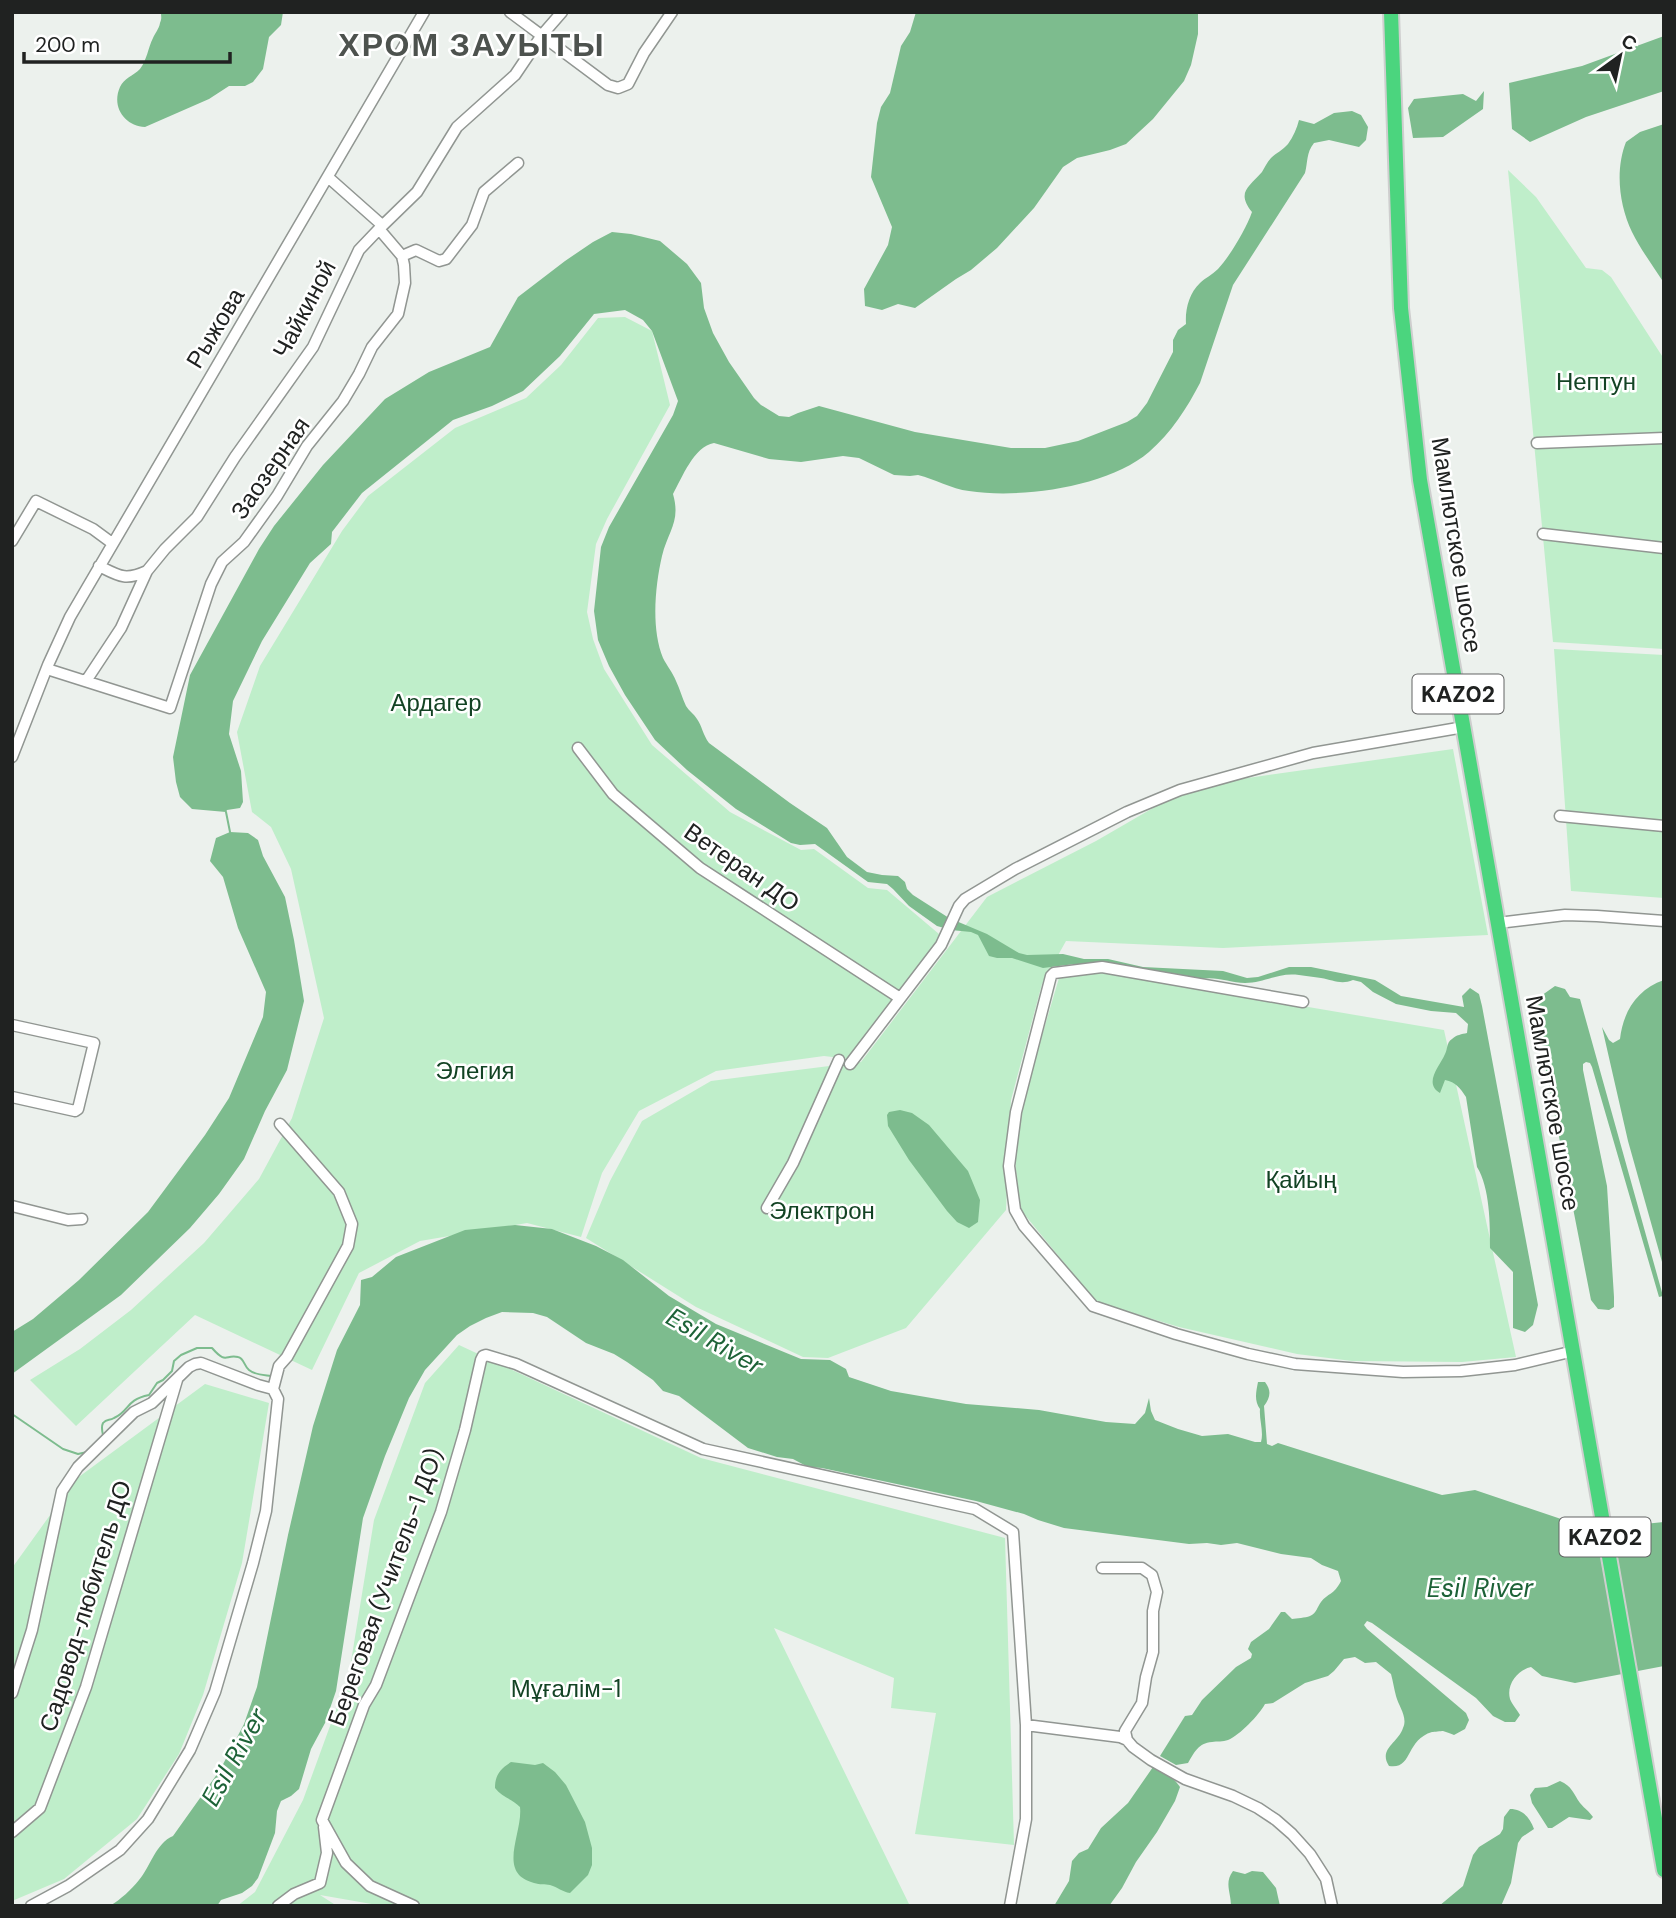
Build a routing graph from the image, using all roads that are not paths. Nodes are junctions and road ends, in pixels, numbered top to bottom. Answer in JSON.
{"nodes":[{"id":1,"x":424,"y":12,"type":"edge"},
{"id":2,"x":510,"y":12,"type":"edge"},
{"id":3,"x":562,"y":12,"type":"edge"},
{"id":4,"x":672,"y":12,"type":"edge"},
{"id":5,"x":1391,"y":12,"type":"edge"},
{"id":6,"x":542,"y":35,"type":"junction"},
{"id":7,"x":518,"y":163,"type":"dead end"},
{"id":8,"x":329,"y":178,"type":"junction"},
{"id":9,"x":380,"y":227,"type":"junction"},
{"id":10,"x":402,"y":256,"type":"junction"},
{"id":11,"x":1664,"y":438,"type":"edge"},
{"id":12,"x":1537,"y":443,"type":"dead end"},
{"id":13,"x":1543,"y":534,"type":"dead end"},
{"id":14,"x":12,"y":541,"type":"edge"},
{"id":15,"x":112,"y":543,"type":"junction"},
{"id":16,"x":1664,"y":548,"type":"edge"},
{"id":17,"x":99,"y":566,"type":"junction"},
{"id":18,"x":146,"y":571,"type":"junction"},
{"id":19,"x":47,"y":669,"type":"junction"},
{"id":20,"x":86,"y":681,"type":"junction"},
{"id":21,"x":1464,"y":727,"type":"junction"},
{"id":22,"x":578,"y":748,"type":"dead end"},
{"id":23,"x":12,"y":758,"type":"edge"},
{"id":24,"x":1560,"y":816,"type":"dead end"},
{"id":25,"x":1664,"y":826,"type":"edge"},
{"id":26,"x":1664,"y":921,"type":"edge"},
{"id":27,"x":1498,"y":923,"type":"junction"},
{"id":28,"x":900,"y":998,"type":"junction"},
{"id":29,"x":1303,"y":1002,"type":"dead end"},
{"id":30,"x":12,"y":1025,"type":"edge"},
{"id":31,"x":839,"y":1060,"type":"dead end"},
{"id":32,"x":850,"y":1064,"type":"dead end"},
{"id":33,"x":12,"y":1097,"type":"edge"},
{"id":34,"x":281,"y":1124,"type":"dead end"},
{"id":35,"x":12,"y":1206,"type":"edge"},
{"id":36,"x":767,"y":1208,"type":"dead end"},
{"id":37,"x":82,"y":1219,"type":"dead end"},
{"id":38,"x":1574,"y":1351,"type":"junction"},
{"id":39,"x":177,"y":1380,"type":"junction"},
{"id":40,"x":273,"y":1389,"type":"junction"},
{"id":41,"x":1102,"y":1567,"type":"dead end"},
{"id":42,"x":12,"y":1693,"type":"edge"},
{"id":43,"x":1026,"y":1725,"type":"junction"},
{"id":44,"x":1127,"y":1740,"type":"junction"},
{"id":45,"x":323,"y":1822,"type":"junction"},
{"id":46,"x":12,"y":1832,"type":"edge"},
{"id":47,"x":1664,"y":1870,"type":"edge"},
{"id":48,"x":31,"y":1906,"type":"edge"},
{"id":49,"x":278,"y":1906,"type":"edge"},
{"id":50,"x":414,"y":1906,"type":"edge"},
{"id":51,"x":1010,"y":1906,"type":"edge"},
{"id":52,"x":1332,"y":1906,"type":"edge"}],
"edges":[{"from":1,"to":8,"type":"street","name":"Рыжова"},
{"from":2,"to":6,"type":"street"},
{"from":3,"to":6,"type":"street","name":"Чайкиной"},
{"from":4,"to":6,"type":"street"},
{"from":5,"to":21,"type":"highway","name":"Мамлютское шоссе","number":"KAZ02"},
{"from":6,"to":9,"type":"street","name":"Чайкиной"},
{"from":7,"to":10,"type":"street"},
{"from":8,"to":9,"type":"street"},
{"from":8,"to":15,"type":"street","name":"Рыжова"},
{"from":9,"to":10,"type":"street"},
{"from":9,"to":18,"type":"street","name":"Чайкиной"},
{"from":10,"to":20,"type":"street","name":"Заозерная"},
{"from":11,"to":12,"type":"street"},
{"from":13,"to":16,"type":"street"},
{"from":14,"to":15,"type":"street"},
{"from":15,"to":17,"type":"street","name":"Рыжова"},
{"from":17,"to":18,"type":"street"},
{"from":17,"to":19,"type":"street","name":"Рыжова"},
{"from":18,"to":20,"type":"street","name":"Чайкиной"},
{"from":19,"to":20,"type":"street"},
{"from":19,"to":23,"type":"street"},
{"from":21,"to":27,"type":"highway","name":"Мамлютское шоссе","number":"KAZ02"},
{"from":21,"to":28,"type":"street"},
{"from":22,"to":28,"type":"street","name":"Ветеран ДО"},
{"from":24,"to":25,"type":"street"},
{"from":26,"to":27,"type":"street"},
{"from":27,"to":38,"type":"highway","name":"Мамлютское шоссе","number":"KAZ02"},
{"from":28,"to":32,"type":"street"},
{"from":29,"to":38,"type":"street"},
{"from":30,"to":33,"type":"street"},
{"from":31,"to":36,"type":"street"},
{"from":34,"to":40,"type":"street"},
{"from":35,"to":37,"type":"street"},
{"from":38,"to":47,"type":"highway","name":"Мамлютское шоссе","number":"KAZ02"},
{"from":39,"to":40,"type":"street"},
{"from":39,"to":42,"type":"street"},
{"from":39,"to":46,"type":"street","name":"Садовод-любитель ДО"},
{"from":40,"to":48,"type":"street"},
{"from":41,"to":44,"type":"street"},
{"from":43,"to":44,"type":"street"},
{"from":43,"to":45,"type":"street","name":"Береговая (Учитель-1 ДО)"},
{"from":43,"to":51,"type":"street"},
{"from":44,"to":52,"type":"street"},
{"from":45,"to":49,"type":"street"},
{"from":45,"to":50,"type":"street"}]}
